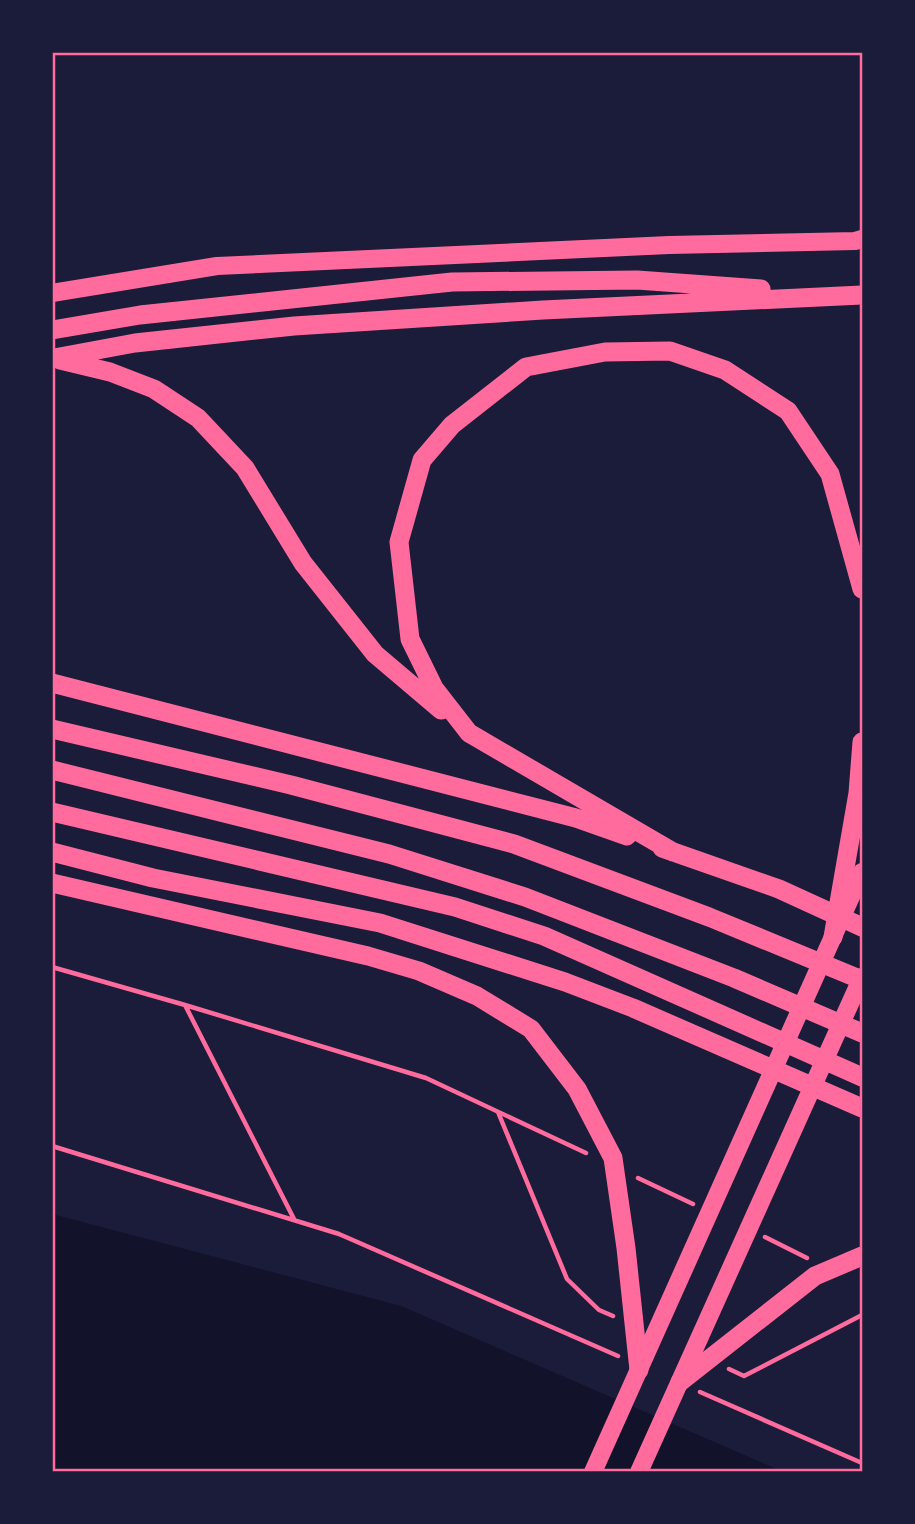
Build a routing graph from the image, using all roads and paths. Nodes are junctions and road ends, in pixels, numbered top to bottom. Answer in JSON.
{"nodes":[{"id":1,"x":863,"y":239,"type":"edge"},
{"id":2,"x":52,"y":293,"type":"edge"},
{"id":3,"x":861,"y":295,"type":"edge"},
{"id":4,"x":52,"y":330,"type":"edge"},
{"id":5,"x":53,"y":358,"type":"edge"},
{"id":6,"x":863,"y":589,"type":"edge"},
{"id":7,"x":52,"y":683,"type":"edge"},
{"id":8,"x":52,"y":729,"type":"edge"},
{"id":9,"x":469,"y":733,"type":"junction"},
{"id":10,"x":863,"y":742,"type":"edge"},
{"id":11,"x":52,"y":771,"type":"edge"},
{"id":12,"x":52,"y":812,"type":"edge"},
{"id":13,"x":52,"y":852,"type":"edge"},
{"id":14,"x":673,"y":852,"type":"junction"},
{"id":15,"x":863,"y":872,"type":"edge"},
{"id":16,"x":52,"y":883,"type":"edge"},
{"id":17,"x":863,"y":927,"type":"edge"},
{"id":18,"x":833,"y":937,"type":"junction"},
{"id":19,"x":52,"y":967,"type":"edge"},
{"id":20,"x":863,"y":979,"type":"edge"},
{"id":21,"x":185,"y":1005,"type":"junction"},
{"id":22,"x":863,"y":1033,"type":"edge"},
{"id":23,"x":863,"y":1077,"type":"edge"},
{"id":24,"x":863,"y":1108,"type":"edge"},
{"id":25,"x":52,"y":1146,"type":"edge"},
{"id":26,"x":598,"y":1159,"type":"dead end"},
{"id":27,"x":636,"y":1177,"type":"dead end"},
{"id":28,"x":699,"y":1206,"type":"dead end"},
{"id":29,"x":295,"y":1220,"type":"junction"},
{"id":30,"x":762,"y":1236,"type":"dead end"},
{"id":31,"x":863,"y":1256,"type":"edge"},
{"id":32,"x":812,"y":1260,"type":"dead end"},
{"id":33,"x":620,"y":1357,"type":"dead end"},
{"id":34,"x":639,"y":1370,"type":"junction"},
{"id":35,"x":688,"y":1386,"type":"junction"},
{"id":36,"x":863,"y":1463,"type":"edge"},
{"id":37,"x":593,"y":1472,"type":"edge"},
{"id":38,"x":639,"y":1472,"type":"edge"}],
"edges":[{"from":1,"to":2,"type":"main road"},
{"from":3,"to":4,"type":"highway"},
{"from":3,"to":5,"type":"highway"},
{"from":5,"to":9,"type":"highway"},
{"from":6,"to":9,"type":"highway"},
{"from":7,"to":14,"type":"highway"},
{"from":8,"to":20,"type":"highway"},
{"from":9,"to":14,"type":"highway"},
{"from":10,"to":18,"type":"highway"},
{"from":11,"to":22,"type":"highway"},
{"from":12,"to":23,"type":"highway"},
{"from":13,"to":24,"type":"highway"},
{"from":14,"to":17,"type":"highway"},
{"from":15,"to":18,"type":"main road"},
{"from":16,"to":34,"type":"highway"},
{"from":18,"to":34,"type":"main road"},
{"from":19,"to":21,"type":"path"},
{"from":20,"to":35,"type":"main road"},
{"from":21,"to":26,"type":"path"},
{"from":21,"to":29,"type":"path"},
{"from":25,"to":29,"type":"path"},
{"from":27,"to":28,"type":"path"},
{"from":29,"to":33,"type":"path"},
{"from":30,"to":32,"type":"path"},
{"from":31,"to":35,"type":"highway"},
{"from":34,"to":37,"type":"main road"},
{"from":35,"to":36,"type":"path"},
{"from":35,"to":38,"type":"main road"}]}
